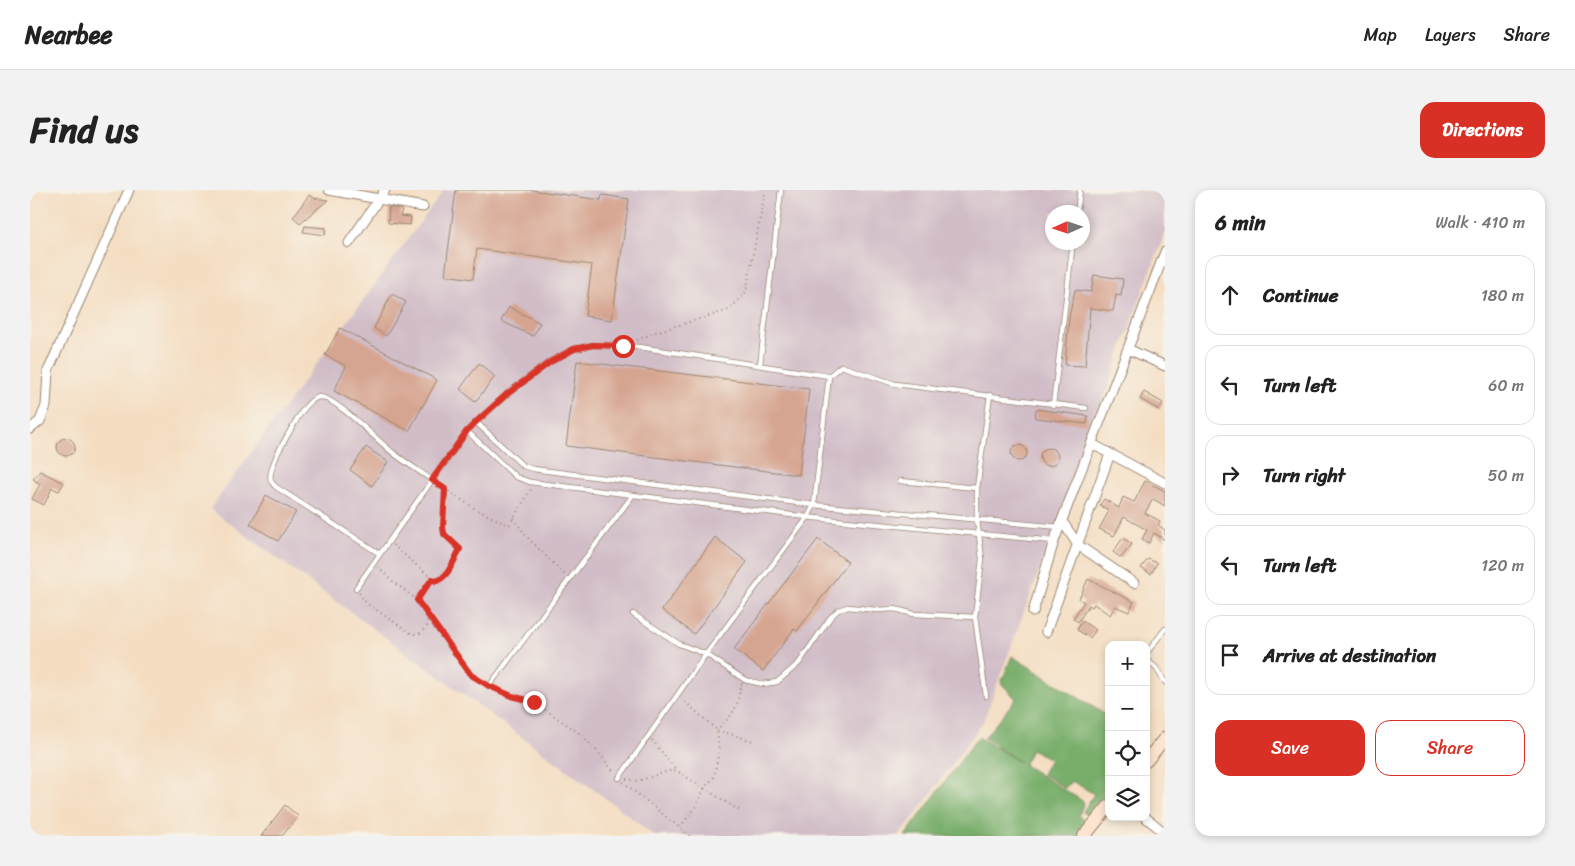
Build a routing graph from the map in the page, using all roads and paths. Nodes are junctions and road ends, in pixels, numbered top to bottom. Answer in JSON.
{"nodes":[{"id":1,"x":129,"y":190,"type":"edge"},
{"id":2,"x":329,"y":190,"type":"edge"},
{"id":3,"x":385,"y":190,"type":"edge"},
{"id":4,"x":781,"y":190,"type":"edge"},
{"id":5,"x":1080,"y":190,"type":"edge"},
{"id":6,"x":765,"y":192,"type":"dead end"},
{"id":7,"x":379,"y":199,"type":"junction"},
{"id":8,"x":1078,"y":205,"type":"edge"},
{"id":9,"x":423,"y":207,"type":"dead end"},
{"id":10,"x":349,"y":243,"type":"dead end"},
{"id":11,"x":1072,"y":250,"type":"edge"},
{"id":12,"x":1165,"y":252,"type":"edge"},
{"id":13,"x":623,"y":346,"type":"junction"},
{"id":14,"x":1128,"y":349,"type":"junction"},
{"id":15,"x":760,"y":365,"type":"junction"},
{"id":16,"x":1165,"y":366,"type":"edge"},
{"id":17,"x":829,"y":376,"type":"junction"},
{"id":18,"x":990,"y":395,"type":"junction"},
{"id":19,"x":1053,"y":404,"type":"junction"},
{"id":20,"x":1086,"y":408,"type":"dead end"},
{"id":21,"x":476,"y":422,"type":"junction"},
{"id":22,"x":30,"y":429,"type":"edge"},
{"id":23,"x":467,"y":431,"type":"junction"},
{"id":24,"x":1092,"y":444,"type":"junction"},
{"id":25,"x":1110,"y":454,"type":"junction"},
{"id":26,"x":432,"y":480,"type":"junction"},
{"id":27,"x":900,"y":481,"type":"dead end"},
{"id":28,"x":535,"y":482,"type":"junction"},
{"id":29,"x":1165,"y":483,"type":"edge"},
{"id":30,"x":977,"y":488,"type":"junction"},
{"id":31,"x":445,"y":489,"type":"junction"},
{"id":32,"x":632,"y":495,"type":"junction"},
{"id":33,"x":814,"y":505,"type":"junction"},
{"id":34,"x":808,"y":517,"type":"junction"},
{"id":35,"x":513,"y":518,"type":"junction"},
{"id":36,"x":977,"y":520,"type":"junction"},
{"id":37,"x":1061,"y":524,"type":"junction"},
{"id":38,"x":980,"y":533,"type":"junction"},
{"id":39,"x":1054,"y":541,"type":"junction"},
{"id":40,"x":389,"y":542,"type":"junction"},
{"id":41,"x":1078,"y":544,"type":"junction"},
{"id":42,"x":380,"y":554,"type":"junction"},
{"id":43,"x":374,"y":563,"type":"junction"},
{"id":44,"x":432,"y":579,"type":"junction"},
{"id":45,"x":569,"y":579,"type":"junction"},
{"id":46,"x":1134,"y":583,"type":"dead end"},
{"id":47,"x":356,"y":588,"type":"joint"},
{"id":48,"x":417,"y":600,"type":"junction"},
{"id":49,"x":1032,"y":612,"type":"dead end"},
{"id":50,"x":634,"y":614,"type":"dead end"},
{"id":51,"x":428,"y":617,"type":"junction"},
{"id":52,"x":975,"y":617,"type":"junction"},
{"id":53,"x":1165,"y":628,"type":"edge"},
{"id":54,"x":1046,"y":632,"type":"dead end"},
{"id":55,"x":1150,"y":649,"type":"edge"},
{"id":56,"x":706,"y":654,"type":"junction"},
{"id":57,"x":1150,"y":663,"type":"edge"},
{"id":58,"x":1164,"y":677,"type":"edge"},
{"id":59,"x":746,"y":680,"type":"junction"},
{"id":60,"x":489,"y":686,"type":"junction"},
{"id":61,"x":678,"y":696,"type":"junction"},
{"id":62,"x":986,"y":696,"type":"dead end"},
{"id":63,"x":716,"y":730,"type":"junction"},
{"id":64,"x":649,"y":736,"type":"junction"},
{"id":65,"x":1165,"y":738,"type":"edge"},
{"id":66,"x":753,"y":741,"type":"dead end"},
{"id":67,"x":1150,"y":756,"type":"edge"},
{"id":68,"x":677,"y":771,"type":"junction"},
{"id":69,"x":619,"y":778,"type":"junction"},
{"id":70,"x":704,"y":789,"type":"junction"},
{"id":71,"x":740,"y":811,"type":"dead end"},
{"id":72,"x":1105,"y":811,"type":"edge"},
{"id":73,"x":1150,"y":821,"type":"edge"},
{"id":74,"x":680,"y":827,"type":"junction"},
{"id":75,"x":1165,"y":833,"type":"edge"},
{"id":76,"x":690,"y":836,"type":"edge"},
{"id":77,"x":1084,"y":836,"type":"edge"}],
"edges":[{"from":1,"to":22,"type":"street"},
{"from":2,"to":7,"type":"street"},
{"from":3,"to":7,"type":"street"},
{"from":4,"to":15,"type":"lane"},
{"from":5,"to":8,"type":"lane"},
{"from":6,"to":13,"type":"path"},
{"from":7,"to":9,"type":"street"},
{"from":7,"to":10,"type":"street"},
{"from":11,"to":19,"type":"lane"},
{"from":12,"to":14,"type":"street"},
{"from":13,"to":15,"type":"lane"},
{"from":13,"to":21,"type":"lane"},
{"from":14,"to":16,"type":"street"},
{"from":14,"to":24,"type":"street"},
{"from":15,"to":17,"type":"lane"},
{"from":17,"to":18,"type":"lane"},
{"from":17,"to":33,"type":"lane"},
{"from":18,"to":19,"type":"lane"},
{"from":18,"to":30,"type":"lane"},
{"from":19,"to":20,"type":"lane"},
{"from":21,"to":23,"type":"lane"},
{"from":21,"to":33,"type":"lane"},
{"from":23,"to":26,"type":"lane"},
{"from":23,"to":28,"type":"lane"},
{"from":24,"to":25,"type":"street"},
{"from":24,"to":37,"type":"street"},
{"from":25,"to":29,"type":"street"},
{"from":25,"to":41,"type":"street"},
{"from":26,"to":31,"type":"path"},
{"from":26,"to":40,"type":"lane"},
{"from":26,"to":42,"type":"lane"},
{"from":27,"to":30,"type":"lane"},
{"from":28,"to":32,"type":"lane"},
{"from":28,"to":35,"type":"path"},
{"from":30,"to":36,"type":"lane"},
{"from":31,"to":35,"type":"path"},
{"from":31,"to":44,"type":"path"},
{"from":32,"to":34,"type":"lane"},
{"from":32,"to":45,"type":"lane"},
{"from":33,"to":34,"type":"lane"},
{"from":33,"to":36,"type":"lane"},
{"from":34,"to":38,"type":"lane"},
{"from":34,"to":56,"type":"lane"},
{"from":35,"to":45,"type":"path"},
{"from":36,"to":37,"type":"lane"},
{"from":36,"to":38,"type":"lane"},
{"from":37,"to":39,"type":"street"},
{"from":37,"to":41,"type":"street"},
{"from":38,"to":39,"type":"lane"},
{"from":38,"to":52,"type":"lane"},
{"from":39,"to":49,"type":"street"},
{"from":40,"to":42,"type":"lane"},
{"from":40,"to":44,"type":"path"},
{"from":41,"to":46,"type":"street"},
{"from":41,"to":54,"type":"street"},
{"from":42,"to":43,"type":"lane"},
{"from":43,"to":47,"type":"lane"},
{"from":43,"to":48,"type":"path"},
{"from":44,"to":48,"type":"path"},
{"from":45,"to":60,"type":"lane"},
{"from":47,"to":51,"type":"path"},
{"from":48,"to":51,"type":"path"},
{"from":50,"to":56,"type":"lane"},
{"from":51,"to":60,"type":"path"},
{"from":52,"to":59,"type":"lane"},
{"from":52,"to":62,"type":"lane"},
{"from":53,"to":55,"type":"lane"},
{"from":56,"to":59,"type":"lane"},
{"from":56,"to":61,"type":"lane"},
{"from":57,"to":58,"type":"lane"},
{"from":59,"to":63,"type":"path"},
{"from":60,"to":69,"type":"path"},
{"from":61,"to":63,"type":"path"},
{"from":61,"to":64,"type":"lane"},
{"from":63,"to":66,"type":"path"},
{"from":63,"to":70,"type":"path"},
{"from":64,"to":68,"type":"path"},
{"from":64,"to":69,"type":"lane"},
{"from":65,"to":67,"type":"main road"},
{"from":68,"to":69,"type":"path"},
{"from":68,"to":70,"type":"path"},
{"from":69,"to":74,"type":"path"},
{"from":70,"to":71,"type":"path"},
{"from":70,"to":74,"type":"path"},
{"from":72,"to":77,"type":"main road"},
{"from":73,"to":75,"type":"street"},
{"from":74,"to":76,"type":"path"}]}
